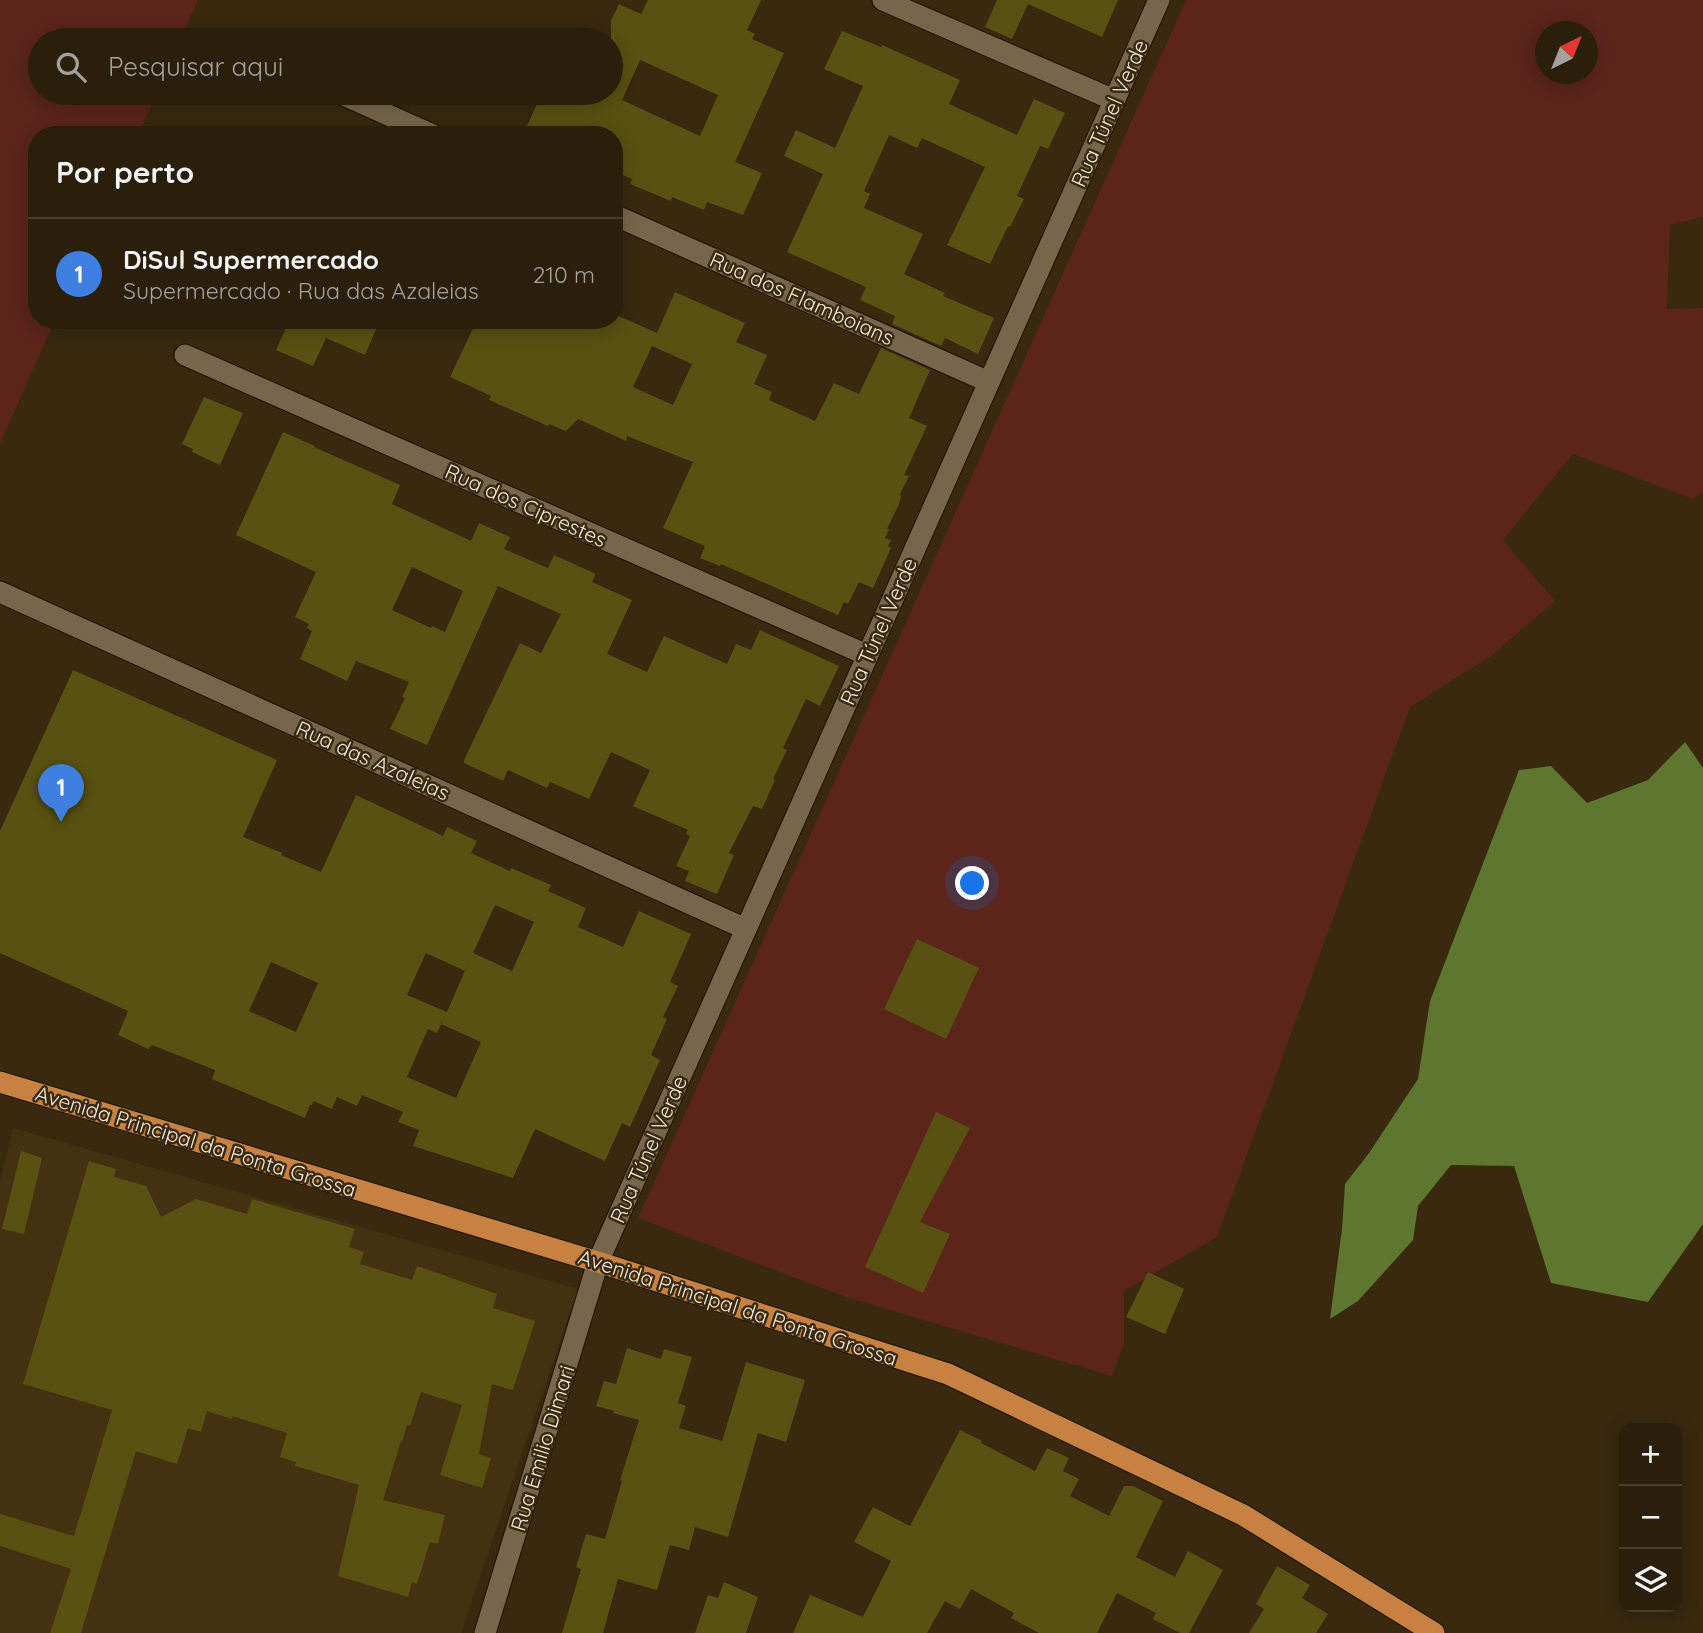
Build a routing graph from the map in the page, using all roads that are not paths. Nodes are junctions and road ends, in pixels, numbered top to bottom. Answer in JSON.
{"nodes":[{"id":1,"x":883,"y":0,"type":"edge"},
{"id":2,"x":1159,"y":0,"type":"edge"},
{"id":3,"x":1114,"y":100,"type":"junction"},
{"id":4,"x":366,"y":105,"type":"edge"},
{"id":5,"x":413,"y":126,"type":"edge"},
{"id":6,"x":623,"y":219,"type":"edge"},
{"id":7,"x":185,"y":355,"type":"dead end"},
{"id":8,"x":989,"y":382,"type":"junction"},
{"id":9,"x":0,"y":592,"type":"edge"},
{"id":10,"x":867,"y":655,"type":"junction"},
{"id":11,"x":746,"y":929,"type":"junction"},
{"id":12,"x":0,"y":1082,"type":"edge"},
{"id":13,"x":598,"y":1262,"type":"junction"},
{"id":14,"x":485,"y":1633,"type":"edge"},
{"id":15,"x":1434,"y":1633,"type":"edge"}],
"edges":[{"from":1,"to":3,"type":"street"},
{"from":2,"to":3,"type":"street","name":"Rua Túnel Verde"},
{"from":3,"to":8,"type":"street","name":"Rua Túnel Verde"},
{"from":4,"to":5,"type":"street"},
{"from":6,"to":8,"type":"street","name":"Rua dos Flamboians"},
{"from":7,"to":10,"type":"street","name":"Rua dos Ciprestes"},
{"from":8,"to":10,"type":"street","name":"Rua Túnel Verde"},
{"from":9,"to":11,"type":"street","name":"Rua das Azaleias"},
{"from":10,"to":11,"type":"street","name":"Rua Túnel Verde"},
{"from":11,"to":13,"type":"street","name":"Rua Túnel Verde"},
{"from":12,"to":13,"type":"main road","name":"Avenida Principal da Ponta Grossa"},
{"from":13,"to":14,"type":"street","name":"Rua Emilio Dimari"},
{"from":13,"to":15,"type":"main road","name":"Avenida Principal da Ponta Grossa"}]}
